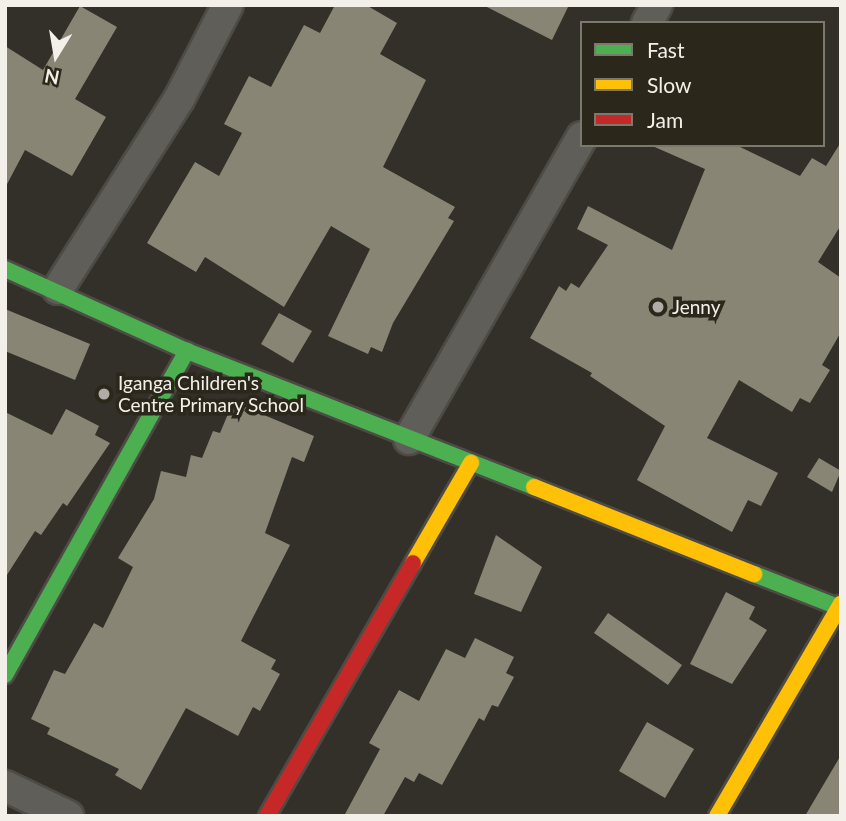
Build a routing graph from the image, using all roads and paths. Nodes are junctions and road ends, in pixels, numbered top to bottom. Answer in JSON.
{"nodes":[{"id":1,"x":228,"y":5,"type":"edge"},
{"id":2,"x":657,"y":5,"type":"edge"},
{"id":3,"x":648,"y":21,"type":"edge"},
{"id":4,"x":580,"y":140,"type":"edge"},
{"id":5,"x":5,"y":269,"type":"edge"},
{"id":6,"x":58,"y":289,"type":"junction"},
{"id":7,"x":187,"y":351,"type":"junction"},
{"id":8,"x":409,"y":439,"type":"junction"},
{"id":9,"x":471,"y":463,"type":"junction"},
{"id":10,"x":840,"y":606,"type":"edge"},
{"id":11,"x":5,"y":675,"type":"edge"},
{"id":12,"x":5,"y":786,"type":"edge"},
{"id":13,"x":68,"y":816,"type":"edge"},
{"id":14,"x":267,"y":816,"type":"edge"},
{"id":15,"x":717,"y":816,"type":"edge"}],
"edges":[{"from":1,"to":6,"type":"street"},
{"from":2,"to":3,"type":"street"},
{"from":4,"to":8,"type":"street"},
{"from":5,"to":6,"type":"street"},
{"from":6,"to":7,"type":"street"},
{"from":7,"to":8,"type":"street"},
{"from":7,"to":11,"type":"street"},
{"from":8,"to":9,"type":"street"},
{"from":9,"to":10,"type":"street"},
{"from":9,"to":14,"type":"street"},
{"from":10,"to":15,"type":"street"},
{"from":12,"to":13,"type":"street"}]}
